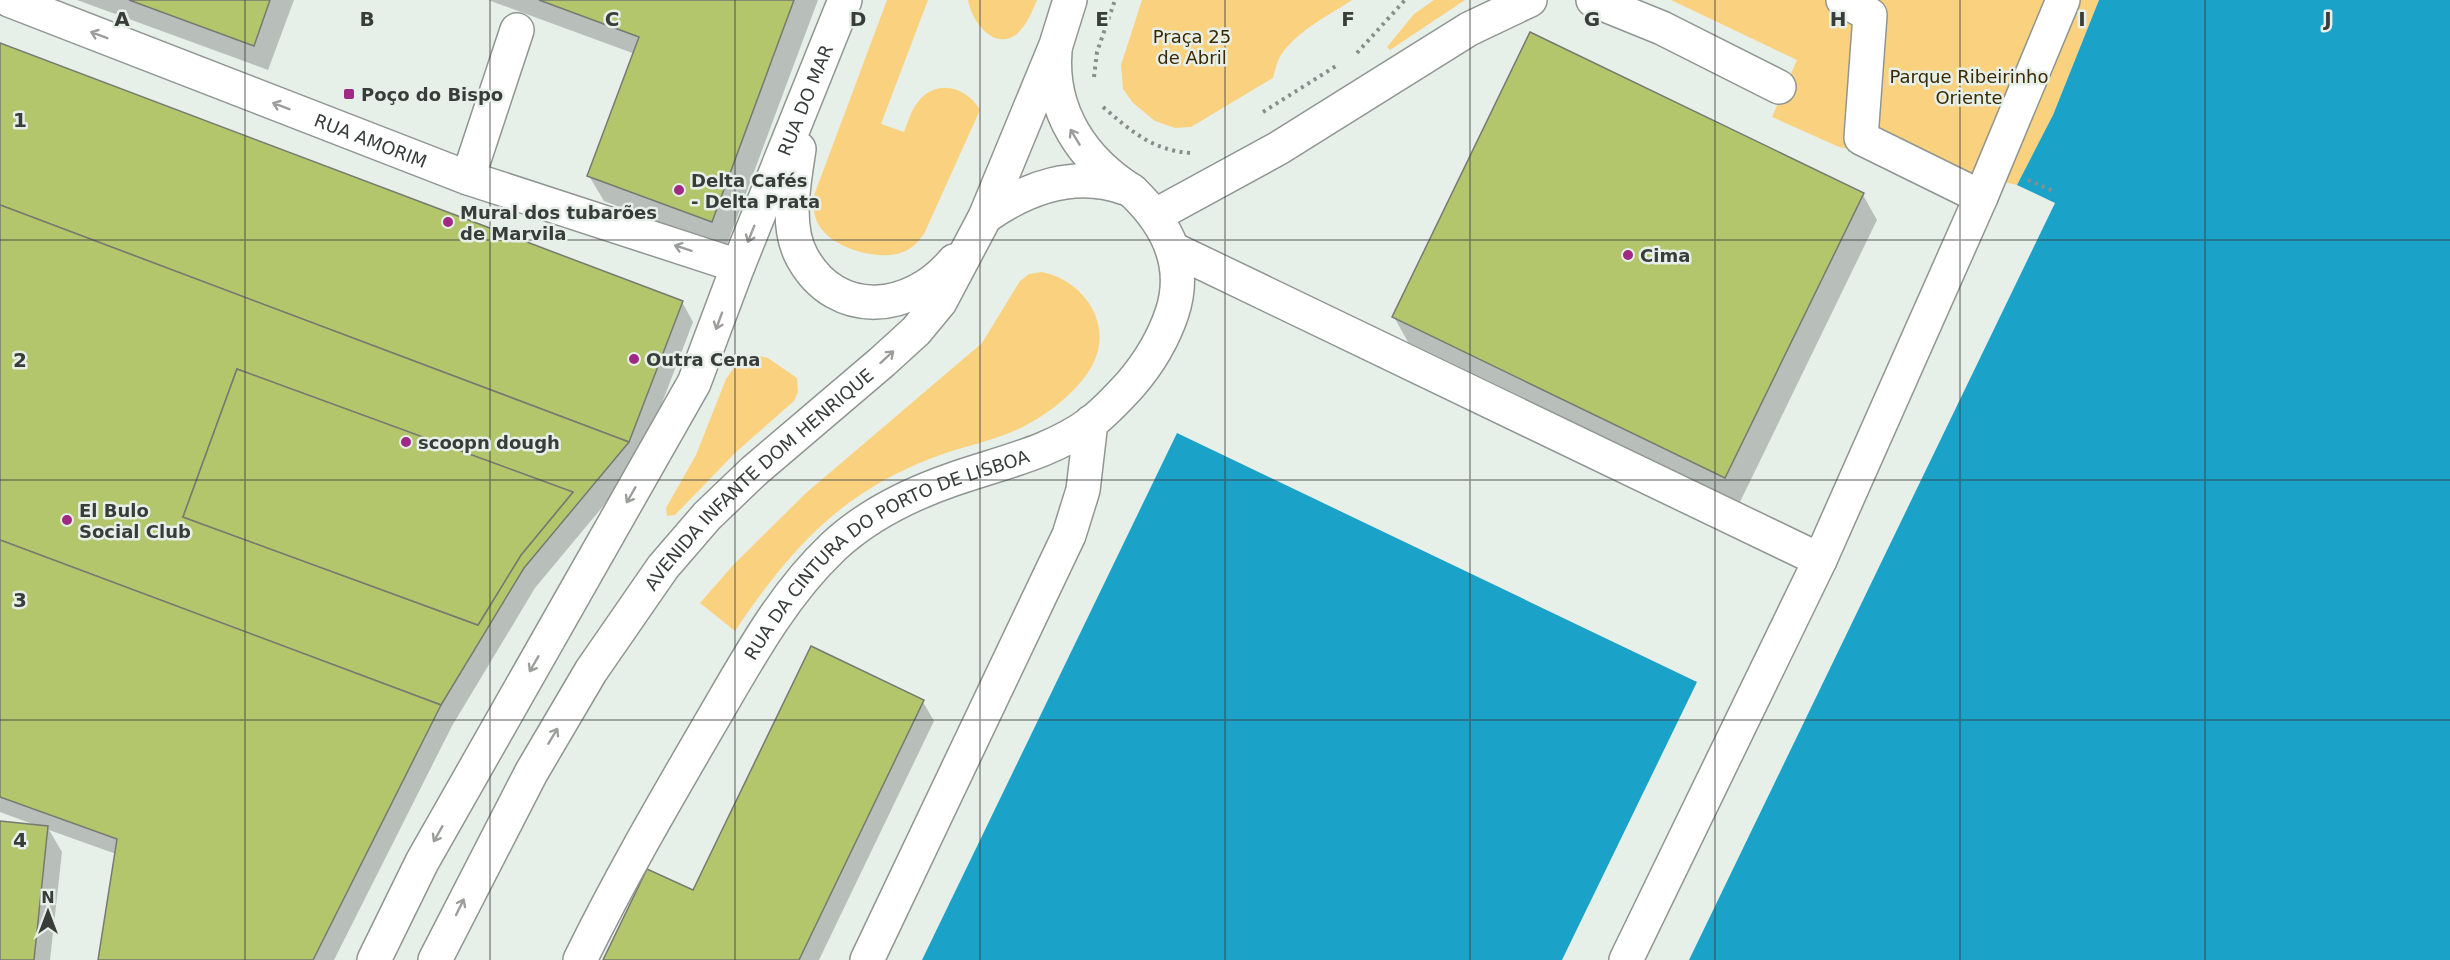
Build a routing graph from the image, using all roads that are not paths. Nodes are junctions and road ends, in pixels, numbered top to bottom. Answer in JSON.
{"nodes":[{"id":1,"x":9,"y":0,"type":"edge"},
{"id":2,"x":845,"y":0,"type":"edge"},
{"id":3,"x":1070,"y":0,"type":"edge"},
{"id":4,"x":1530,"y":0,"type":"edge"},
{"id":5,"x":1593,"y":0,"type":"edge"},
{"id":6,"x":2063,"y":0,"type":"edge"},
{"id":7,"x":1862,"y":5,"type":"edge"},
{"id":8,"x":517,"y":30,"type":"dead end"},
{"id":9,"x":1056,"y":45,"type":"junction"},
{"id":10,"x":813,"y":83,"type":"junction"},
{"id":11,"x":1779,"y":87,"type":"dead end"},
{"id":12,"x":468,"y":178,"type":"junction"},
{"id":13,"x":1132,"y":191,"type":"junction"},
{"id":14,"x":1981,"y":197,"type":"junction"},
{"id":15,"x":981,"y":226,"type":"junction"},
{"id":16,"x":1166,"y":234,"type":"junction"},
{"id":17,"x":738,"y":266,"type":"junction"},
{"id":18,"x":1091,"y":422,"type":"junction"},
{"id":19,"x":1820,"y":560,"type":"junction"},
{"id":20,"x":374,"y":960,"type":"edge"},
{"id":21,"x":435,"y":960,"type":"edge"},
{"id":22,"x":580,"y":960,"type":"edge"},
{"id":23,"x":867,"y":960,"type":"edge"},
{"id":24,"x":1626,"y":960,"type":"edge"}],
"edges":[{"from":12,"to":1,"type":"main road","name":"RUA AMORIM","one_way":true},
{"from":2,"to":10,"type":"main road","name":"RUA DO MAR"},
{"from":3,"to":9,"type":"main road","name":"AVENIDA INFANTE DOM HENRIQUE"},
{"from":4,"to":16,"type":"main road"},
{"from":5,"to":11,"type":"main road"},
{"from":6,"to":14,"type":"main road"},
{"from":7,"to":14,"type":"main road"},
{"from":8,"to":12,"type":"main road"},
{"from":13,"to":9,"type":"main road","one_way":true},
{"from":9,"to":15,"type":"main road","name":"AVENIDA INFANTE DOM HENRIQUE"},
{"from":10,"to":15,"type":"main road"},
{"from":10,"to":17,"type":"main road","name":"RUA DO MAR","one_way":true},
{"from":17,"to":12,"type":"main road","name":"RUA AMORIM","one_way":true},
{"from":13,"to":15,"type":"main road"},
{"from":13,"to":16,"type":"main road"},
{"from":14,"to":19,"type":"main road"},
{"from":21,"to":15,"type":"main road","name":"AVENIDA INFANTE DOM HENRIQUE","one_way":true},
{"from":16,"to":18,"type":"main road","name":"RUA DA CINTURA DO PORTO DE LISBOA"},
{"from":16,"to":19,"type":"main road"},
{"from":17,"to":20,"type":"main road","one_way":true},
{"from":18,"to":22,"type":"main road","name":"RUA DA CINTURA DO PORTO DE LISBOA"},
{"from":18,"to":23,"type":"main road"},
{"from":19,"to":24,"type":"main road"}]}
